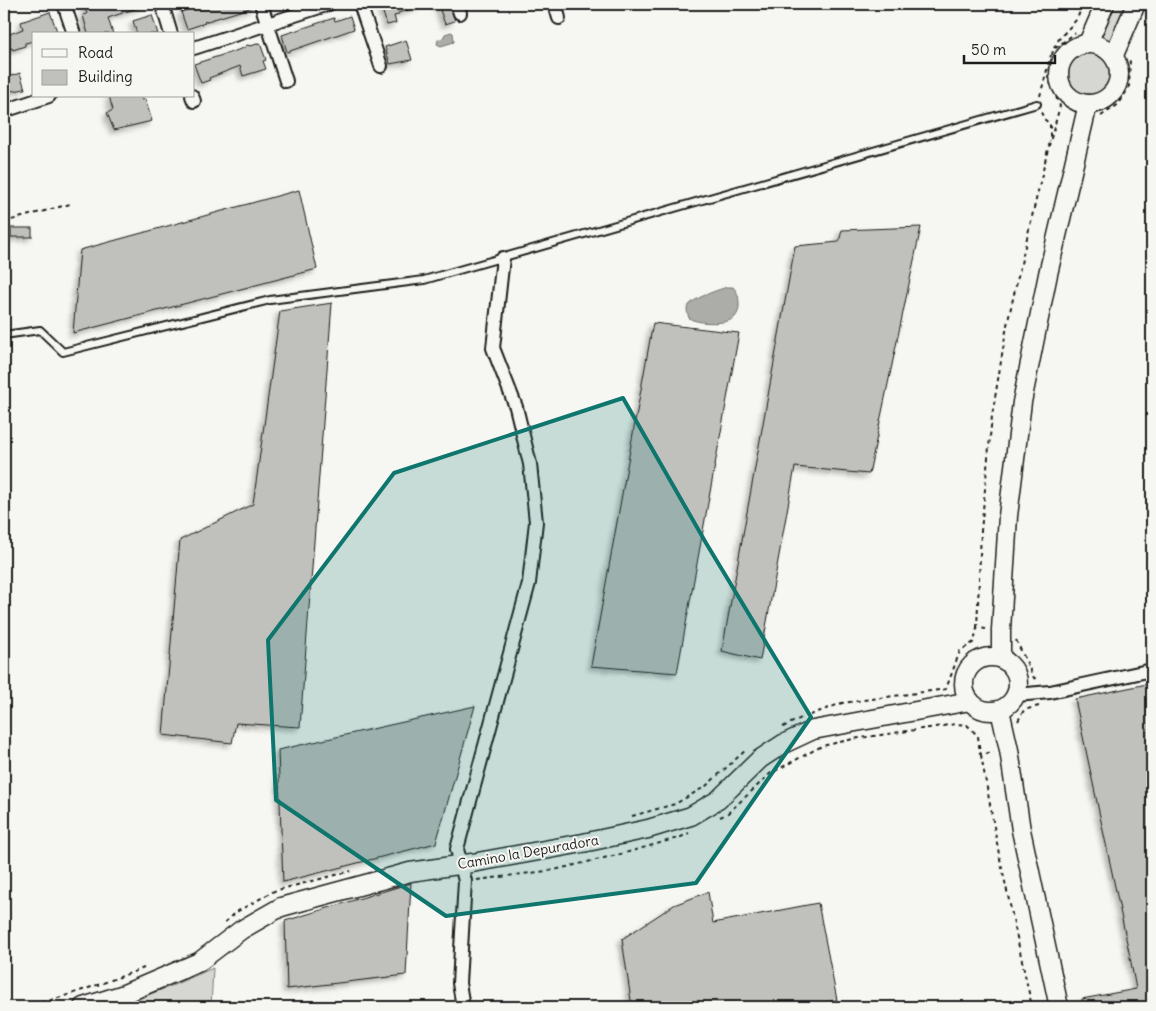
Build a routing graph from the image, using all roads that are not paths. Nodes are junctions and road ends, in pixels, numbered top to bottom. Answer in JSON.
{"nodes":[{"id":1,"x":64,"y":4,"type":"edge"},
{"id":2,"x":162,"y":4,"type":"edge"},
{"id":3,"x":261,"y":4,"type":"edge"},
{"id":4,"x":329,"y":4,"type":"edge"},
{"id":5,"x":360,"y":4,"type":"edge"},
{"id":6,"x":554,"y":4,"type":"edge"},
{"id":7,"x":1105,"y":4,"type":"edge"},
{"id":8,"x":1136,"y":4,"type":"edge"},
{"id":9,"x":559,"y":18,"type":"dead end"},
{"id":10,"x":267,"y":24,"type":"junction"},
{"id":11,"x":73,"y":32,"type":"edge"},
{"id":12,"x":170,"y":32,"type":"edge"},
{"id":13,"x":1084,"y":36,"type":"junction"},
{"id":14,"x":195,"y":48,"type":"edge"},
{"id":15,"x":1122,"y":56,"type":"junction"},
{"id":16,"x":381,"y":66,"type":"dead end"},
{"id":17,"x":286,"y":81,"type":"dead end"},
{"id":18,"x":43,"y":98,"type":"edge"},
{"id":19,"x":1037,"y":104,"type":"road end"},
{"id":20,"x":4,"y":111,"type":"edge"},
{"id":21,"x":1093,"y":111,"type":"junction"},
{"id":22,"x":503,"y":258,"type":"junction"},
{"id":23,"x":4,"y":334,"type":"edge"},
{"id":24,"x":1001,"y":658,"type":"junction"},
{"id":25,"x":1152,"y":670,"type":"edge"},
{"id":26,"x":1016,"y":695,"type":"junction"},
{"id":27,"x":970,"y":701,"type":"junction"},
{"id":28,"x":1000,"y":710,"type":"junction"},
{"id":29,"x":463,"y":873,"type":"junction"},
{"id":30,"x":83,"y":1007,"type":"edge"},
{"id":31,"x":463,"y":1007,"type":"edge"},
{"id":32,"x":1059,"y":1007,"type":"edge"}],
"edges":[{"from":1,"to":11,"type":"street"},
{"from":2,"to":12,"type":"street"},
{"from":3,"to":10,"type":"street"},
{"from":4,"to":10,"type":"street"},
{"from":5,"to":16,"type":"street"},
{"from":6,"to":9,"type":"street"},
{"from":7,"to":13,"type":"street"},
{"from":8,"to":15,"type":"street"},
{"from":10,"to":14,"type":"street"},
{"from":10,"to":17,"type":"street"},
{"from":13,"to":15,"type":"street"},
{"from":13,"to":21,"type":"street"},
{"from":15,"to":21,"type":"street"},
{"from":18,"to":20,"type":"street"},
{"from":19,"to":22,"type":"lane"},
{"from":21,"to":24,"type":"street"},
{"from":22,"to":23,"type":"lane"},
{"from":22,"to":29,"type":"street"},
{"from":24,"to":26,"type":"street"},
{"from":24,"to":27,"type":"street"},
{"from":25,"to":26,"type":"street"},
{"from":26,"to":28,"type":"street"},
{"from":27,"to":28,"type":"street"},
{"from":27,"to":29,"type":"street","name":"Camino la Depuradora"},
{"from":28,"to":32,"type":"street"},
{"from":29,"to":30,"type":"street","name":"Camino la Depuradora"},
{"from":29,"to":31,"type":"street"}]}
